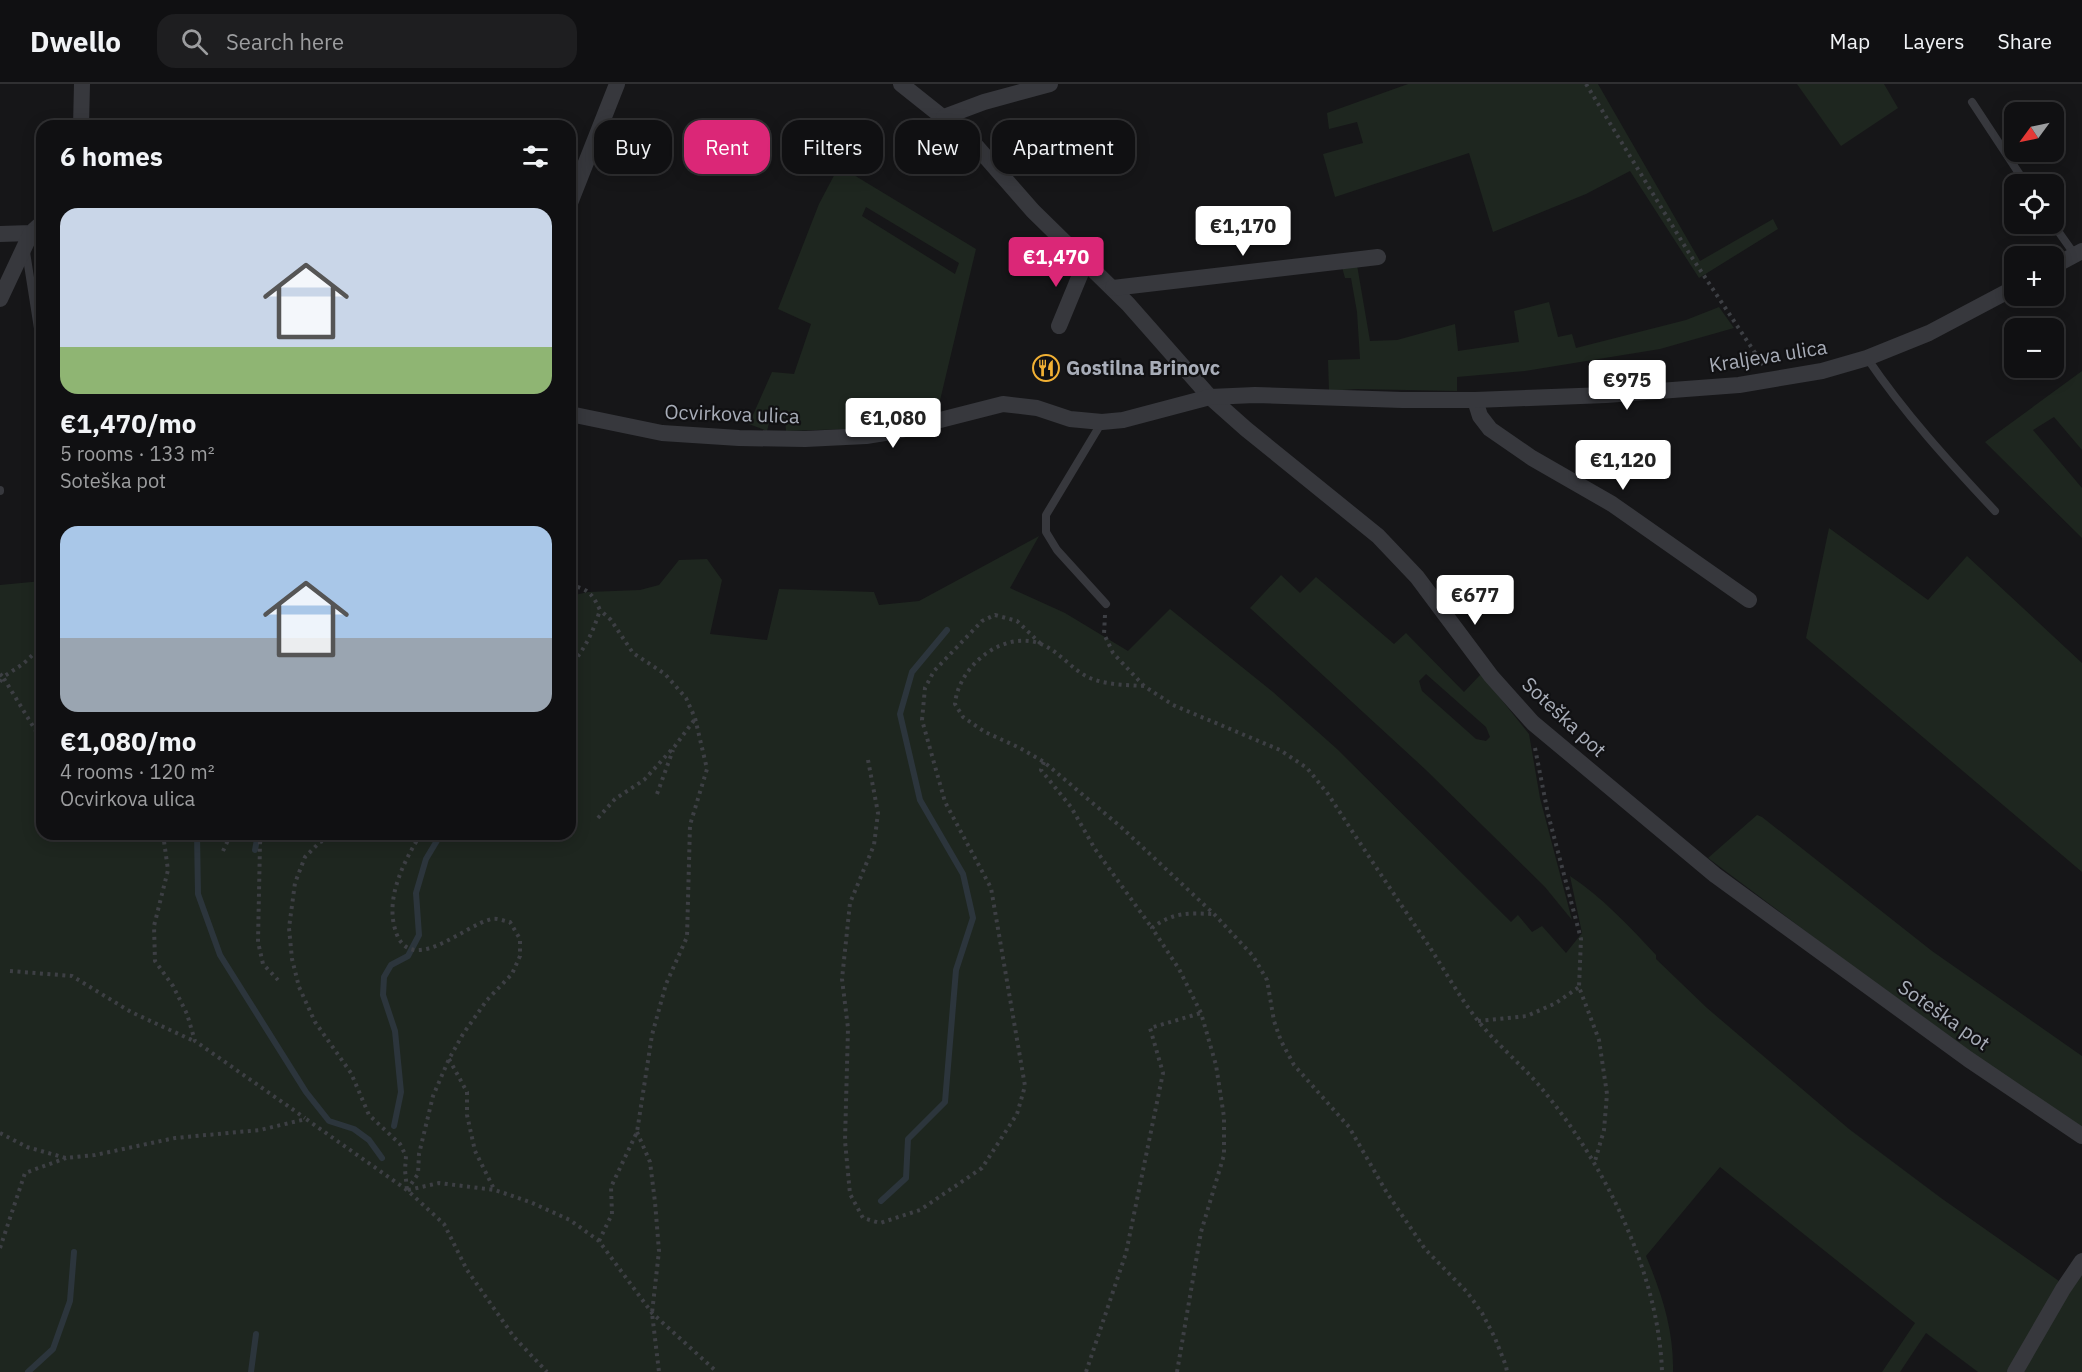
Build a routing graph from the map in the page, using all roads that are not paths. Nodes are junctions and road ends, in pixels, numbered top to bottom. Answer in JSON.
{"nodes":[{"id":1,"x":82,"y":84,"type":"edge"},
{"id":2,"x":617,"y":84,"type":"edge"},
{"id":3,"x":901,"y":84,"type":"edge"},
{"id":4,"x":1050,"y":84,"type":"edge"},
{"id":5,"x":1972,"y":102,"type":"dead end"},
{"id":6,"x":944,"y":117,"type":"junction"},
{"id":7,"x":81,"y":120,"type":"edge"},
{"id":8,"x":2019,"y":174,"type":"edge"},
{"id":9,"x":576,"y":188,"type":"edge"},
{"id":10,"x":33,"y":233,"type":"edge"},
{"id":11,"x":0,"y":234,"type":"edge"},
{"id":12,"x":2062,"y":234,"type":"edge"},
{"id":13,"x":2079,"y":253,"type":"edge"},
{"id":14,"x":1378,"y":257,"type":"dead end"},
{"id":15,"x":2064,"y":261,"type":"edge"},
{"id":16,"x":1085,"y":262,"type":"junction"},
{"id":17,"x":36,"y":273,"type":"edge"},
{"id":18,"x":1113,"y":288,"type":"junction"},
{"id":19,"x":2004,"y":293,"type":"edge"},
{"id":20,"x":0,"y":299,"type":"edge"},
{"id":21,"x":1059,"y":326,"type":"dead end"},
{"id":22,"x":1868,"y":358,"type":"junction"},
{"id":23,"x":1210,"y":397,"type":"junction"},
{"id":24,"x":1475,"y":400,"type":"junction"},
{"id":25,"x":576,"y":415,"type":"edge"},
{"id":26,"x":1102,"y":422,"type":"junction"},
{"id":27,"x":1995,"y":511,"type":"dead end"},
{"id":28,"x":1749,"y":600,"type":"dead end"},
{"id":29,"x":1106,"y":604,"type":"road end"},
{"id":30,"x":2082,"y":1136,"type":"edge"},
{"id":31,"x":2082,"y":1261,"type":"edge"},
{"id":32,"x":2016,"y":1372,"type":"edge"}],
"edges":[{"from":1,"to":7,"type":"street"},
{"from":2,"to":9,"type":"street"},
{"from":3,"to":6,"type":"street","name":"Soteška pot"},
{"from":4,"to":6,"type":"street"},
{"from":5,"to":8,"type":"lane"},
{"from":6,"to":16,"type":"street","name":"Soteška pot"},
{"from":10,"to":11,"type":"street"},
{"from":10,"to":17,"type":"lane"},
{"from":10,"to":20,"type":"street"},
{"from":12,"to":13,"type":"lane"},
{"from":13,"to":15,"type":"street"},
{"from":14,"to":18,"type":"street"},
{"from":16,"to":18,"type":"street","name":"Soteška pot"},
{"from":16,"to":21,"type":"street"},
{"from":18,"to":23,"type":"street","name":"Soteška pot"},
{"from":19,"to":22,"type":"street","name":"Kraljeva ulica"},
{"from":22,"to":24,"type":"street","name":"Kraljeva ulica"},
{"from":22,"to":27,"type":"lane"},
{"from":23,"to":24,"type":"street","name":"Kraljeva ulica"},
{"from":23,"to":26,"type":"street","name":"Ocvirkova ulica"},
{"from":23,"to":30,"type":"street","name":"Soteška pot"},
{"from":24,"to":28,"type":"street"},
{"from":25,"to":26,"type":"street","name":"Ocvirkova ulica"},
{"from":26,"to":29,"type":"lane"},
{"from":31,"to":32,"type":"street"}]}
